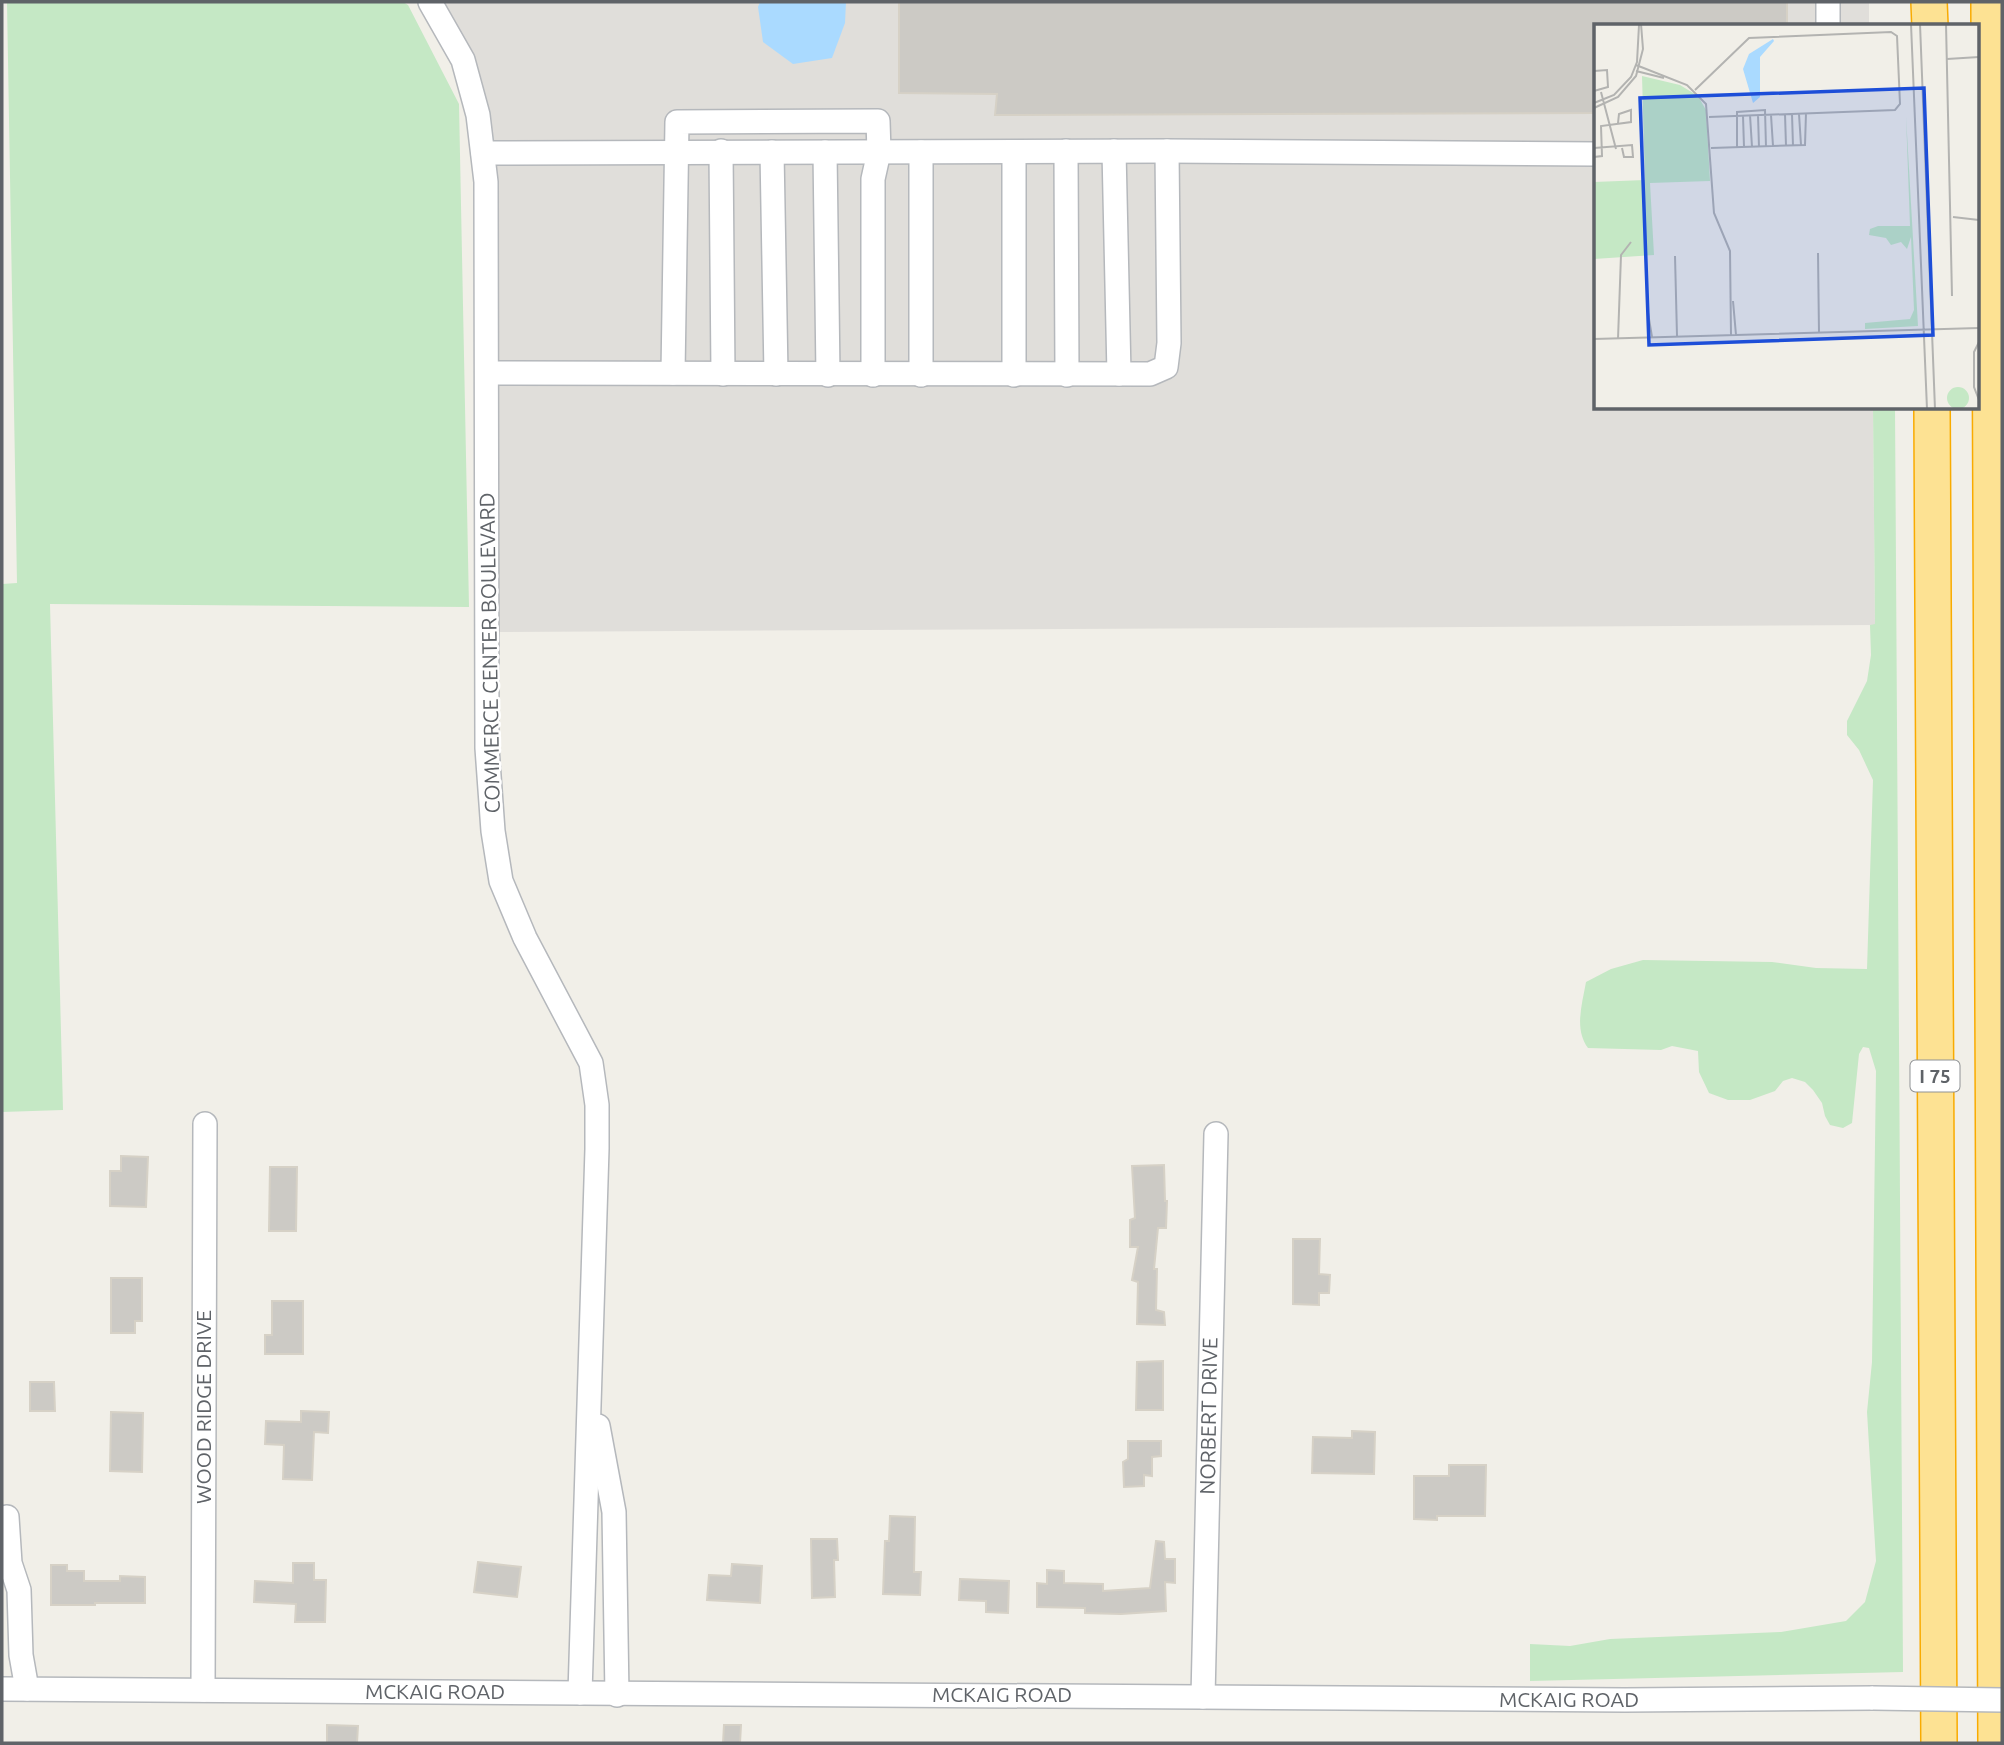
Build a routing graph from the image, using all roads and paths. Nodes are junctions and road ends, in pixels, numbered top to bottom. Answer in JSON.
{"nodes":[{"id":1,"x":430,"y":2,"type":"edge"},
{"id":2,"x":1828,"y":2,"type":"edge"},
{"id":3,"x":1929,"y":2,"type":"edge"},
{"id":4,"x":1989,"y":2,"type":"edge"},
{"id":5,"x":1828,"y":24,"type":"edge"},
{"id":6,"x":1930,"y":24,"type":"edge"},
{"id":7,"x":722,"y":151,"type":"junction"},
{"id":8,"x":1066,"y":151,"type":"junction"},
{"id":9,"x":1114,"y":151,"type":"junction"},
{"id":10,"x":1167,"y":151,"type":"junction"},
{"id":11,"x":677,"y":152,"type":"junction"},
{"id":12,"x":772,"y":152,"type":"junction"},
{"id":13,"x":825,"y":152,"type":"junction"},
{"id":14,"x":879,"y":152,"type":"junction"},
{"id":15,"x":921,"y":152,"type":"junction"},
{"id":16,"x":1014,"y":152,"type":"junction"},
{"id":17,"x":483,"y":153,"type":"junction"},
{"id":18,"x":1594,"y":154,"type":"edge"},
{"id":19,"x":487,"y":373,"type":"junction"},
{"id":20,"x":673,"y":373,"type":"junction"},
{"id":21,"x":723,"y":374,"type":"junction"},
{"id":22,"x":776,"y":374,"type":"junction"},
{"id":23,"x":1014,"y":374,"type":"junction"},
{"id":24,"x":1067,"y":374,"type":"junction"},
{"id":25,"x":1119,"y":374,"type":"junction"},
{"id":26,"x":828,"y":375,"type":"junction"},
{"id":27,"x":873,"y":375,"type":"junction"},
{"id":28,"x":921,"y":375,"type":"junction"},
{"id":29,"x":1932,"y":410,"type":"edge"},
{"id":30,"x":205,"y":1124,"type":"dead end"},
{"id":31,"x":1216,"y":1134,"type":"dead end"},
{"id":32,"x":590,"y":1378,"type":"junction"},
{"id":33,"x":7,"y":1517,"type":"dead end"},
{"id":34,"x":2,"y":1689,"type":"edge"},
{"id":35,"x":27,"y":1689,"type":"junction"},
{"id":36,"x":203,"y":1689,"type":"junction"},
{"id":37,"x":580,"y":1693,"type":"junction"},
{"id":38,"x":617,"y":1695,"type":"junction"},
{"id":39,"x":1203,"y":1697,"type":"junction"},
{"id":40,"x":2002,"y":1700,"type":"edge"},
{"id":41,"x":1939,"y":1743,"type":"edge"},
{"id":42,"x":1996,"y":1743,"type":"edge"}],
"edges":[{"from":1,"to":17,"type":"street","name":"COMMERCE CENTER BOULEVARD"},
{"from":2,"to":5,"type":"street"},
{"from":3,"to":6,"type":"highway"},
{"from":4,"to":42,"type":"highway"},
{"from":7,"to":11,"type":"street"},
{"from":7,"to":12,"type":"street"},
{"from":7,"to":21,"type":"street"},
{"from":8,"to":9,"type":"street"},
{"from":8,"to":16,"type":"street"},
{"from":8,"to":24,"type":"street"},
{"from":9,"to":10,"type":"street"},
{"from":9,"to":25,"type":"street"},
{"from":10,"to":18,"type":"street"},
{"from":10,"to":25,"type":"street"},
{"from":11,"to":14,"type":"street"},
{"from":11,"to":17,"type":"street"},
{"from":11,"to":20,"type":"street"},
{"from":12,"to":13,"type":"street"},
{"from":12,"to":22,"type":"street"},
{"from":13,"to":14,"type":"street"},
{"from":13,"to":26,"type":"street"},
{"from":14,"to":15,"type":"street"},
{"from":14,"to":27,"type":"street"},
{"from":15,"to":16,"type":"street"},
{"from":15,"to":28,"type":"street"},
{"from":16,"to":23,"type":"street"},
{"from":17,"to":19,"type":"street","name":"COMMERCE CENTER BOULEVARD"},
{"from":19,"to":20,"type":"street"},
{"from":19,"to":32,"type":"street","name":"COMMERCE CENTER BOULEVARD"},
{"from":20,"to":21,"type":"street"},
{"from":21,"to":22,"type":"street"},
{"from":22,"to":26,"type":"street"},
{"from":23,"to":24,"type":"street"},
{"from":23,"to":28,"type":"street"},
{"from":24,"to":25,"type":"street"},
{"from":26,"to":27,"type":"street"},
{"from":27,"to":28,"type":"street"},
{"from":29,"to":41,"type":"highway","number":"I 75"},
{"from":30,"to":36,"type":"street","name":"WOOD RIDGE DRIVE"},
{"from":31,"to":39,"type":"street","name":"NORBERT DRIVE"},
{"from":32,"to":37,"type":"street","name":"COMMERCE CENTER BOULEVARD"},
{"from":32,"to":38,"type":"street","name":"COMMERCE CENTER BOULEVARD"},
{"from":33,"to":35,"type":"street"},
{"from":34,"to":35,"type":"street","name":"MCKAIG ROAD"},
{"from":35,"to":36,"type":"street","name":"MCKAIG ROAD"},
{"from":36,"to":37,"type":"street","name":"MCKAIG ROAD"},
{"from":37,"to":38,"type":"street","name":"MCKAIG ROAD"},
{"from":38,"to":39,"type":"street","name":"MCKAIG ROAD"},
{"from":39,"to":40,"type":"street","name":"MCKAIG ROAD","bridge":true}]}
